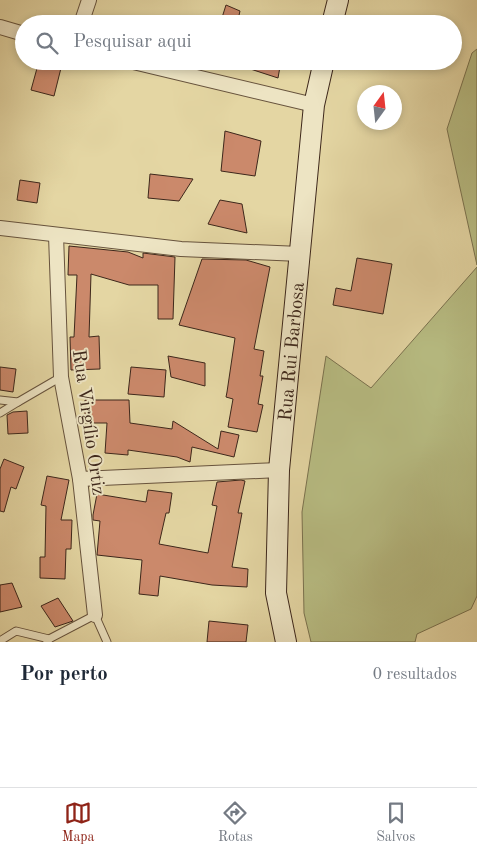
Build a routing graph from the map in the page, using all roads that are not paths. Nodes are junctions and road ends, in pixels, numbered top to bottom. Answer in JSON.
{"nodes":[{"id":1,"x":89,"y":0,"type":"edge"},
{"id":2,"x":338,"y":0,"type":"edge"},
{"id":3,"x":84,"y":15,"type":"edge"},
{"id":4,"x":334,"y":15,"type":"edge"},
{"id":5,"x":0,"y":27,"type":"edge"},
{"id":6,"x":15,"y":31,"type":"edge"},
{"id":7,"x":167,"y":70,"type":"edge"},
{"id":8,"x":322,"y":70,"type":"edge"},
{"id":9,"x":314,"y":105,"type":"junction"},
{"id":10,"x":0,"y":228,"type":"edge"},
{"id":11,"x":56,"y":235,"type":"junction"},
{"id":12,"x":300,"y":254,"type":"junction"},
{"id":13,"x":61,"y":377,"type":"junction"},
{"id":14,"x":0,"y":400,"type":"edge"},
{"id":15,"x":18,"y":402,"type":"junction"},
{"id":16,"x":0,"y":412,"type":"edge"},
{"id":17,"x":279,"y":470,"type":"junction"},
{"id":18,"x":80,"y":479,"type":"junction"},
{"id":19,"x":95,"y":615,"type":"junction"},
{"id":20,"x":48,"y":640,"type":"edge"},
{"id":21,"x":0,"y":641,"type":"edge"},
{"id":22,"x":107,"y":642,"type":"edge"},
{"id":23,"x":286,"y":642,"type":"edge"}],
"edges":[{"from":1,"to":3,"type":"street"},
{"from":2,"to":4,"type":"main road"},
{"from":5,"to":6,"type":"street"},
{"from":7,"to":9,"type":"street"},
{"from":8,"to":9,"type":"main road","name":"Rua Rui Barbosa"},
{"from":9,"to":12,"type":"main road","name":"Rua Rui Barbosa"},
{"from":10,"to":11,"type":"street"},
{"from":11,"to":12,"type":"street"},
{"from":11,"to":13,"type":"street","name":"Rua Virgílio Ortiz"},
{"from":12,"to":17,"type":"main road","name":"Rua Rui Barbosa"},
{"from":13,"to":15,"type":"lane"},
{"from":13,"to":18,"type":"street","name":"Rua Virgílio Ortiz"},
{"from":14,"to":15,"type":"lane"},
{"from":15,"to":16,"type":"lane"},
{"from":17,"to":18,"type":"street"},
{"from":17,"to":23,"type":"main road","name":"Rua Rui Barbosa"},
{"from":18,"to":19,"type":"street","name":"Rua Virgílio Ortiz"},
{"from":19,"to":20,"type":"lane"},
{"from":19,"to":22,"type":"lane"},
{"from":20,"to":21,"type":"lane"}]}
